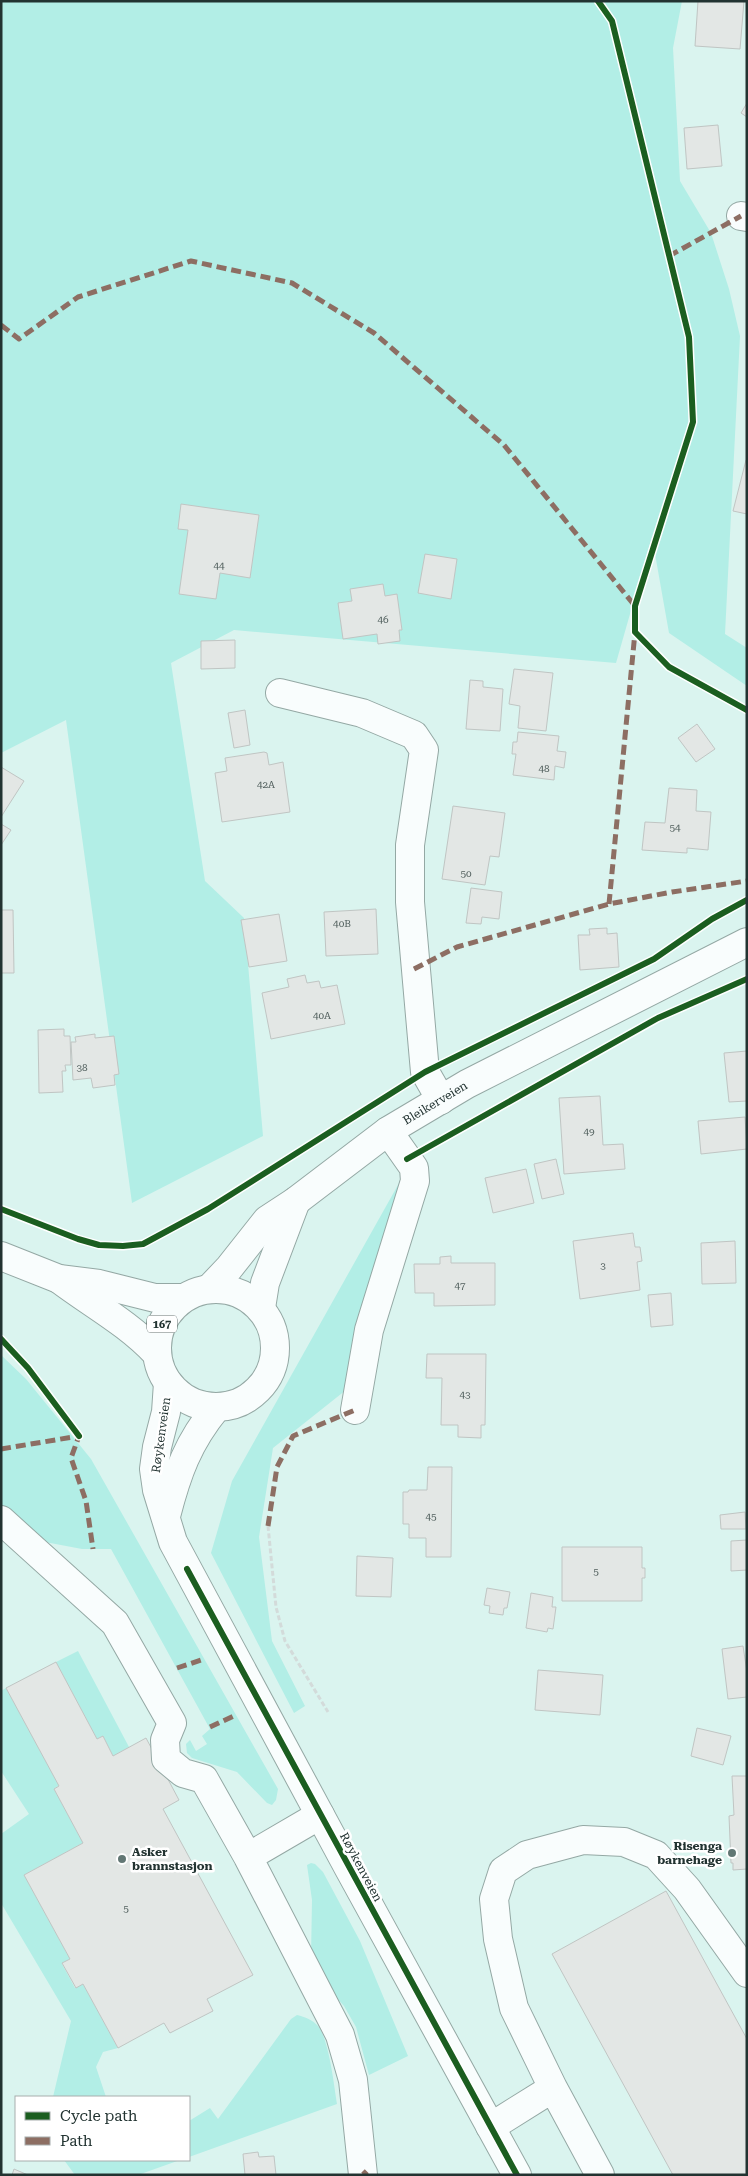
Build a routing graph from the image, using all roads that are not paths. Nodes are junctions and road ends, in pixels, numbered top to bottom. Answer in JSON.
{"nodes":[{"id":1,"x":280,"y":693,"type":"dead end"},
{"id":2,"x":747,"y":942,"type":"edge"},
{"id":3,"x":441,"y":1100,"type":"junction"},
{"id":4,"x":388,"y":1131,"type":"junction"},
{"id":5,"x":296,"y":1201,"type":"junction"},
{"id":6,"x":1,"y":1256,"type":"edge"},
{"id":7,"x":59,"y":1279,"type":"junction"},
{"id":8,"x":210,"y":1288,"type":"junction"},
{"id":9,"x":183,"y":1298,"type":"junction"},
{"id":10,"x":261,"y":1308,"type":"junction"},
{"id":11,"x":156,"y":1353,"type":"junction"},
{"id":12,"x":168,"y":1383,"type":"junction"},
{"id":13,"x":217,"y":1407,"type":"junction"},
{"id":14,"x":355,"y":1410,"type":"dead end"},
{"id":15,"x":166,"y":1516,"type":"junction"},
{"id":16,"x":1,"y":1520,"type":"edge"},
{"id":17,"x":320,"y":1815,"type":"junction"},
{"id":18,"x":248,"y":1857,"type":"junction"},
{"id":19,"x":747,"y":1973,"type":"edge"},
{"id":20,"x":552,"y":2088,"type":"junction"},
{"id":21,"x":490,"y":2126,"type":"junction"},
{"id":22,"x":363,"y":2175,"type":"edge"},
{"id":23,"x":517,"y":2175,"type":"edge"},
{"id":24,"x":600,"y":2175,"type":"edge"}],
"edges":[{"from":1,"to":3,"type":"main road"},
{"from":2,"to":3,"type":"main road","name":"Bleikerveien"},
{"from":3,"to":4,"type":"main road","name":"Bleikerveien"},
{"from":4,"to":5,"type":"main road","name":"Bleikerveien"},
{"from":4,"to":14,"type":"main road"},
{"from":5,"to":8,"type":"main road"},
{"from":5,"to":10,"type":"main road"},
{"from":6,"to":7,"type":"main road","number":"167"},
{"from":7,"to":9,"type":"main road","number":"167"},
{"from":7,"to":11,"type":"main road","number":"167"},
{"from":8,"to":9,"type":"main road","number":"167"},
{"from":8,"to":10,"type":"main road","number":"167"},
{"from":9,"to":11,"type":"main road","number":"167"},
{"from":10,"to":13,"type":"main road","number":"167"},
{"from":11,"to":12,"type":"main road","number":"167"},
{"from":12,"to":13,"type":"main road","number":"167"},
{"from":12,"to":15,"type":"main road","name":"Røykenveien","number":"167"},
{"from":13,"to":15,"type":"main road","name":"Røykenveien","number":"167"},
{"from":15,"to":17,"type":"main road","name":"Røykenveien","number":"167"},
{"from":16,"to":18,"type":"main road"},
{"from":17,"to":18,"type":"main road"},
{"from":17,"to":21,"type":"main road","name":"Røykenveien","number":"167"},
{"from":18,"to":22,"type":"main road"},
{"from":19,"to":20,"type":"main road"},
{"from":20,"to":21,"type":"main road"},
{"from":20,"to":24,"type":"main road"},
{"from":21,"to":23,"type":"main road","name":"Røykenveien","number":"167"}]}
